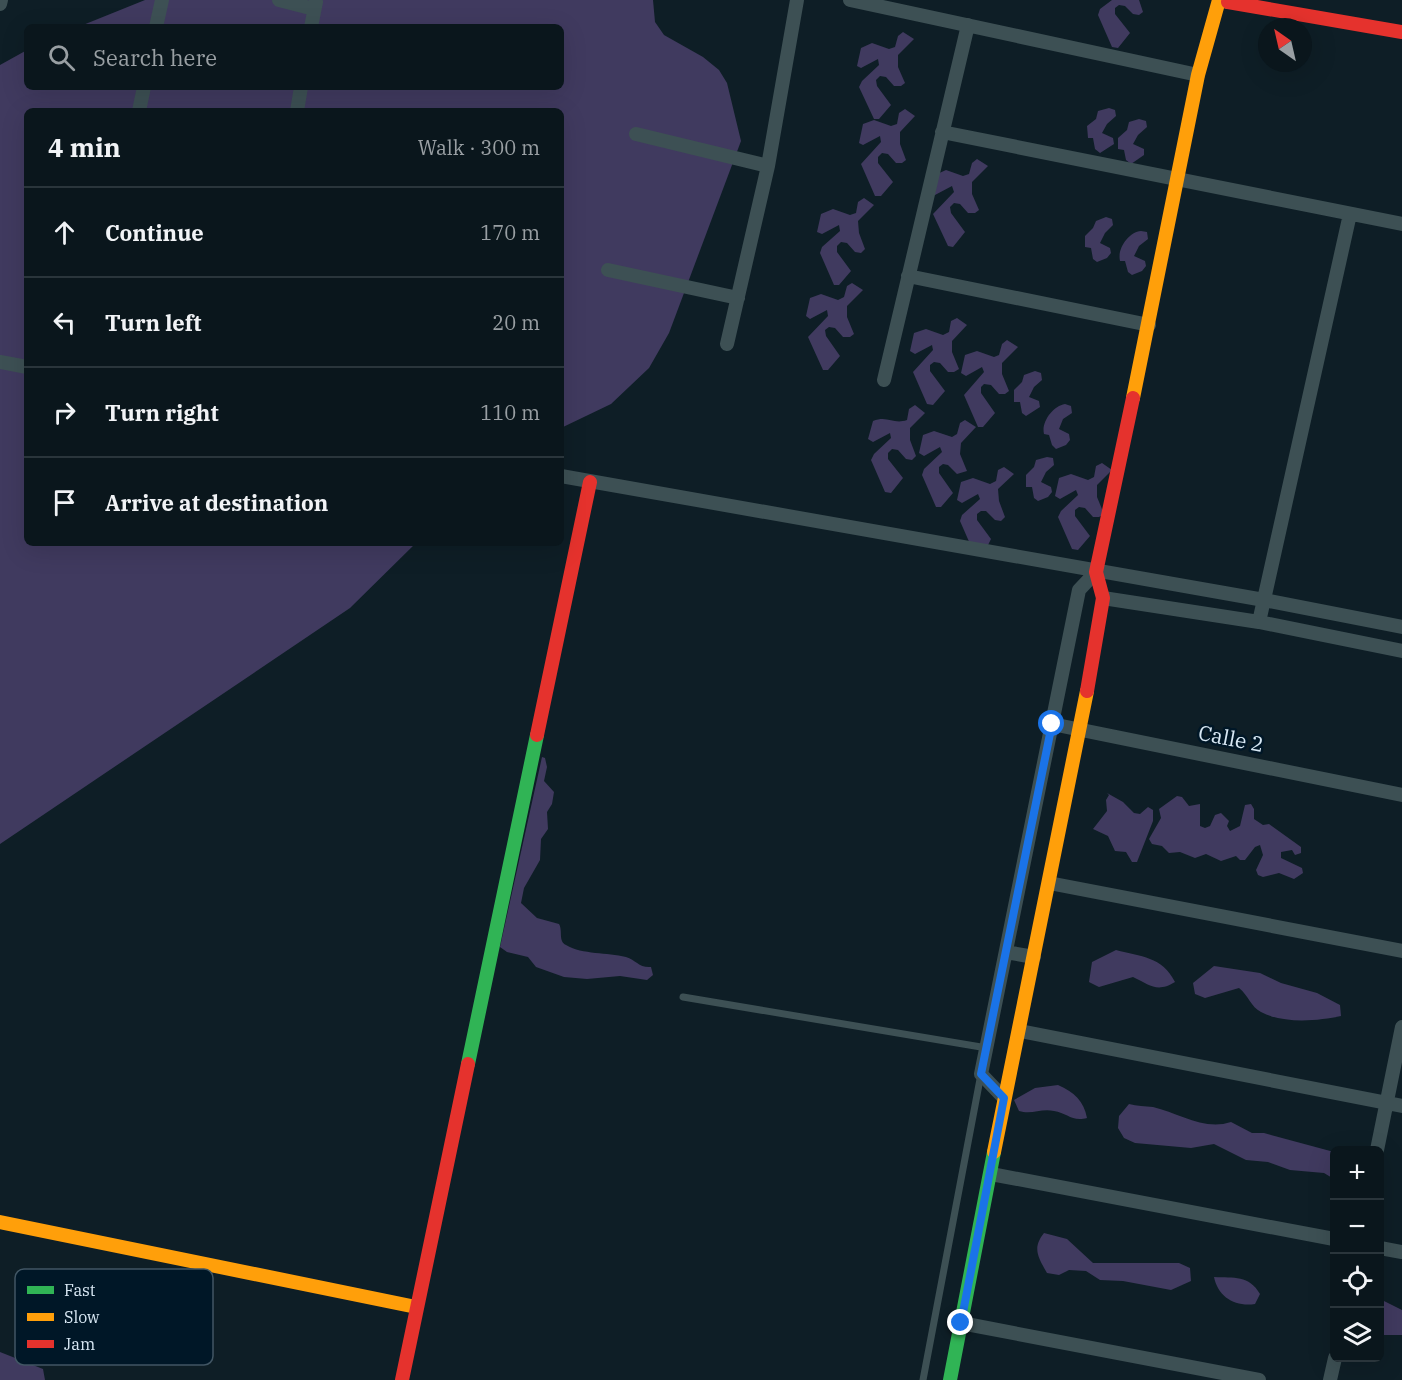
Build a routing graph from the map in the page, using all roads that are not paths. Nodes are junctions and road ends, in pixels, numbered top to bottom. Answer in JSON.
{"nodes":[{"id":1,"x":162,"y":0,"type":"edge"},
{"id":2,"x":279,"y":0,"type":"edge"},
{"id":3,"x":797,"y":0,"type":"edge"},
{"id":4,"x":850,"y":0,"type":"edge"},
{"id":5,"x":315,"y":5,"type":"edge"},
{"id":6,"x":157,"y":24,"type":"edge"},
{"id":7,"x":312,"y":24,"type":"edge"},
{"id":8,"x":968,"y":25,"type":"junction"},
{"id":9,"x":1402,"y":32,"type":"edge"},
{"id":10,"x":1198,"y":75,"type":"junction"},
{"id":11,"x":143,"y":90,"type":"edge"},
{"id":12,"x":300,"y":90,"type":"edge"},
{"id":13,"x":140,"y":108,"type":"edge"},
{"id":14,"x":298,"y":108,"type":"edge"},
{"id":15,"x":942,"y":132,"type":"junction"},
{"id":16,"x":636,"y":134,"type":"dead end"},
{"id":17,"x":768,"y":166,"type":"junction"},
{"id":18,"x":1177,"y":180,"type":"junction"},
{"id":19,"x":1350,"y":214,"type":"junction"},
{"id":20,"x":1402,"y":224,"type":"edge"},
{"id":21,"x":608,"y":270,"type":"dead end"},
{"id":22,"x":909,"y":276,"type":"junction"},
{"id":23,"x":738,"y":298,"type":"junction"},
{"id":24,"x":1149,"y":325,"type":"junction"},
{"id":25,"x":728,"y":344,"type":"dead end"},
{"id":26,"x":0,"y":362,"type":"edge"},
{"id":27,"x":24,"y":367,"type":"edge"},
{"id":28,"x":884,"y":380,"type":"dead end"},
{"id":29,"x":564,"y":477,"type":"edge"},
{"id":30,"x":590,"y":482,"type":"junction"},
{"id":31,"x":1096,"y":572,"type":"junction"},
{"id":32,"x":1103,"y":598,"type":"junction"},
{"id":33,"x":1264,"y":600,"type":"junction"},
{"id":34,"x":1259,"y":622,"type":"junction"},
{"id":35,"x":1402,"y":627,"type":"edge"},
{"id":36,"x":1402,"y":651,"type":"edge"},
{"id":37,"x":1052,"y":724,"type":"junction"},
{"id":38,"x":1080,"y":730,"type":"junction"},
{"id":39,"x":1402,"y":795,"type":"edge"},
{"id":40,"x":1049,"y":883,"type":"junction"},
{"id":41,"x":1402,"y":951,"type":"edge"},
{"id":42,"x":1006,"y":952,"type":"junction"},
{"id":43,"x":1034,"y":957,"type":"junction"},
{"id":44,"x":684,"y":997,"type":"dead end"},
{"id":45,"x":1402,"y":1027,"type":"edge"},
{"id":46,"x":1020,"y":1031,"type":"junction"},
{"id":47,"x":987,"y":1048,"type":"junction"},
{"id":48,"x":981,"y":1074,"type":"junction"},
{"id":49,"x":1004,"y":1098,"type":"junction"},
{"id":50,"x":1387,"y":1103,"type":"junction"},
{"id":51,"x":1402,"y":1106,"type":"edge"},
{"id":52,"x":1378,"y":1146,"type":"edge"},
{"id":53,"x":991,"y":1174,"type":"junction"},
{"id":54,"x":0,"y":1222,"type":"edge"},
{"id":55,"x":1330,"y":1238,"type":"edge"},
{"id":56,"x":1384,"y":1249,"type":"edge"},
{"id":57,"x":1402,"y":1252,"type":"edge"},
{"id":58,"x":416,"y":1307,"type":"junction"},
{"id":59,"x":961,"y":1323,"type":"junction"},
{"id":60,"x":1334,"y":1362,"type":"edge"},
{"id":61,"x":402,"y":1380,"type":"edge"},
{"id":62,"x":923,"y":1380,"type":"edge"},
{"id":63,"x":950,"y":1380,"type":"edge"},
{"id":64,"x":1259,"y":1380,"type":"edge"},
{"id":65,"x":1330,"y":1380,"type":"edge"}],
"edges":[{"from":1,"to":6,"type":"street"},
{"from":2,"to":5,"type":"street"},
{"from":3,"to":17,"type":"street"},
{"from":4,"to":8,"type":"street"},
{"from":5,"to":7,"type":"street"},
{"from":8,"to":10,"type":"street"},
{"from":8,"to":15,"type":"street"},
{"from":9,"to":10,"type":"street"},
{"from":10,"to":18,"type":"street"},
{"from":11,"to":13,"type":"street"},
{"from":12,"to":14,"type":"street"},
{"from":15,"to":18,"type":"street"},
{"from":15,"to":22,"type":"street"},
{"from":16,"to":17,"type":"street"},
{"from":17,"to":23,"type":"street"},
{"from":18,"to":19,"type":"street"},
{"from":18,"to":24,"type":"street"},
{"from":19,"to":20,"type":"street"},
{"from":19,"to":33,"type":"street"},
{"from":21,"to":23,"type":"street"},
{"from":22,"to":24,"type":"street"},
{"from":22,"to":28,"type":"street"},
{"from":23,"to":25,"type":"street"},
{"from":24,"to":31,"type":"street"},
{"from":26,"to":27,"type":"street"},
{"from":29,"to":30,"type":"street"},
{"from":30,"to":31,"type":"street"},
{"from":30,"to":58,"type":"street"},
{"from":31,"to":32,"type":"street"},
{"from":31,"to":33,"type":"street"},
{"from":31,"to":37,"type":"street"},
{"from":32,"to":34,"type":"street"},
{"from":32,"to":38,"type":"street"},
{"from":33,"to":34,"type":"street"},
{"from":33,"to":35,"type":"street"},
{"from":34,"to":36,"type":"street"},
{"from":37,"to":38,"type":"street","name":"Calle 2"},
{"from":37,"to":42,"type":"street"},
{"from":38,"to":39,"type":"street","name":"Calle 2"},
{"from":38,"to":40,"type":"street"},
{"from":40,"to":41,"type":"street"},
{"from":40,"to":43,"type":"street"},
{"from":42,"to":43,"type":"street"},
{"from":42,"to":47,"type":"street"},
{"from":43,"to":46,"type":"street"},
{"from":44,"to":47,"type":"lane"},
{"from":45,"to":50,"type":"street"},
{"from":46,"to":49,"type":"street"},
{"from":46,"to":50,"type":"street"},
{"from":47,"to":48,"type":"street"},
{"from":48,"to":49,"type":"street"},
{"from":48,"to":62,"type":"lane"},
{"from":49,"to":53,"type":"street"},
{"from":50,"to":51,"type":"street"},
{"from":50,"to":52,"type":"street"},
{"from":53,"to":55,"type":"street"},
{"from":53,"to":59,"type":"street"},
{"from":54,"to":58,"type":"street"},
{"from":56,"to":57,"type":"street"},
{"from":58,"to":61,"type":"street"},
{"from":59,"to":63,"type":"street"},
{"from":59,"to":64,"type":"street"},
{"from":60,"to":65,"type":"street"}]}
